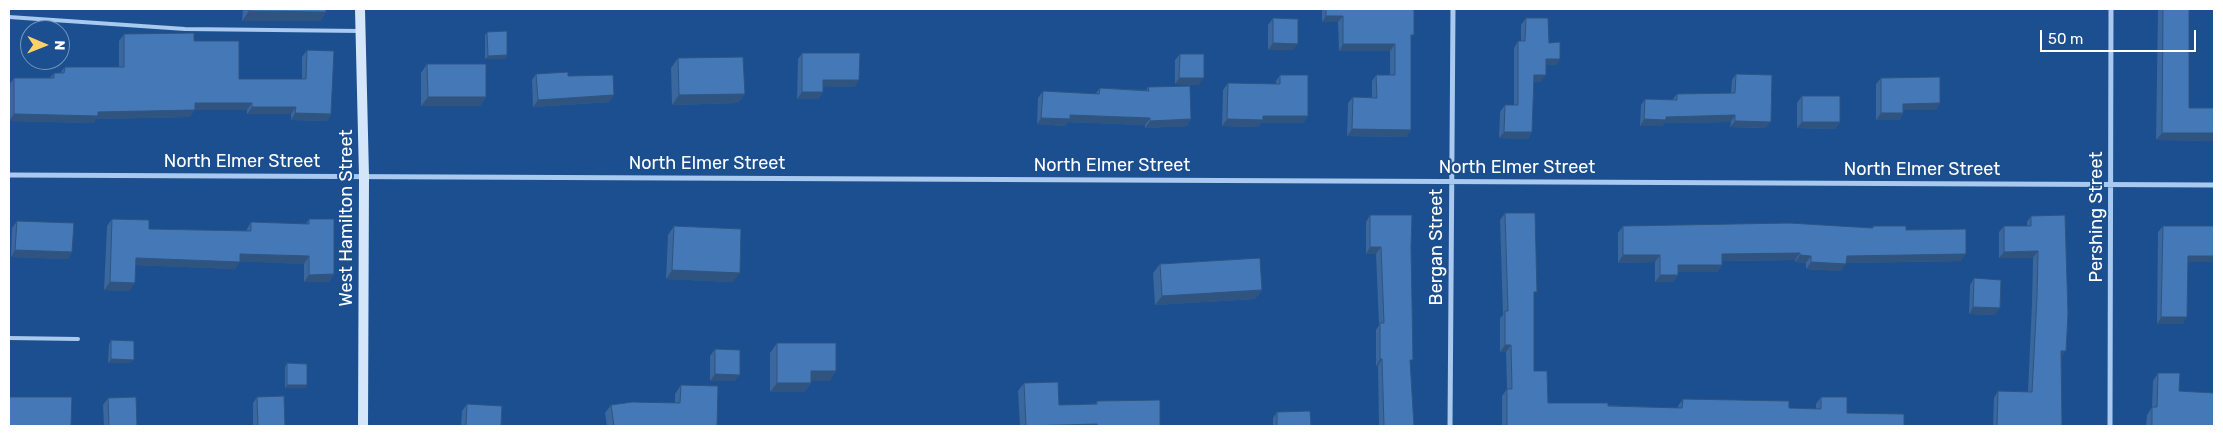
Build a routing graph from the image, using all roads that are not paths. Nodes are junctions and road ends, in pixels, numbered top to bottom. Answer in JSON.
{"nodes":[{"id":1,"x":360,"y":9,"type":"edge"},
{"id":2,"x":1453,"y":9,"type":"edge"},
{"id":3,"x":2111,"y":9,"type":"edge"},
{"id":4,"x":9,"y":17,"type":"edge"},
{"id":5,"x":360,"y":31,"type":"junction"},
{"id":6,"x":9,"y":175,"type":"edge"},
{"id":7,"x":364,"y":176,"type":"junction"},
{"id":8,"x":1451,"y":182,"type":"junction"},
{"id":9,"x":2111,"y":184,"type":"junction"},
{"id":10,"x":2214,"y":185,"type":"edge"},
{"id":11,"x":9,"y":338,"type":"edge"},
{"id":12,"x":78,"y":339,"type":"dead end"},
{"id":13,"x":363,"y":426,"type":"edge"},
{"id":14,"x":1450,"y":426,"type":"edge"},
{"id":15,"x":2110,"y":426,"type":"edge"}],
"edges":[{"from":1,"to":5,"type":"street","name":"West Hamilton Street"},
{"from":2,"to":8,"type":"street","name":"Bergan Street"},
{"from":3,"to":9,"type":"street","name":"Pershing Street"},
{"from":4,"to":5,"type":"lane"},
{"from":5,"to":7,"type":"street","name":"West Hamilton Street"},
{"from":6,"to":7,"type":"street","name":"North Elmer Street"},
{"from":7,"to":8,"type":"street","name":"North Elmer Street"},
{"from":7,"to":13,"type":"street","name":"West Hamilton Street"},
{"from":8,"to":9,"type":"street","name":"North Elmer Street"},
{"from":8,"to":14,"type":"street","name":"Bergan Street"},
{"from":9,"to":10,"type":"street","name":"North Elmer Street"},
{"from":9,"to":15,"type":"street","name":"Pershing Street"},
{"from":11,"to":12,"type":"lane"}]}
